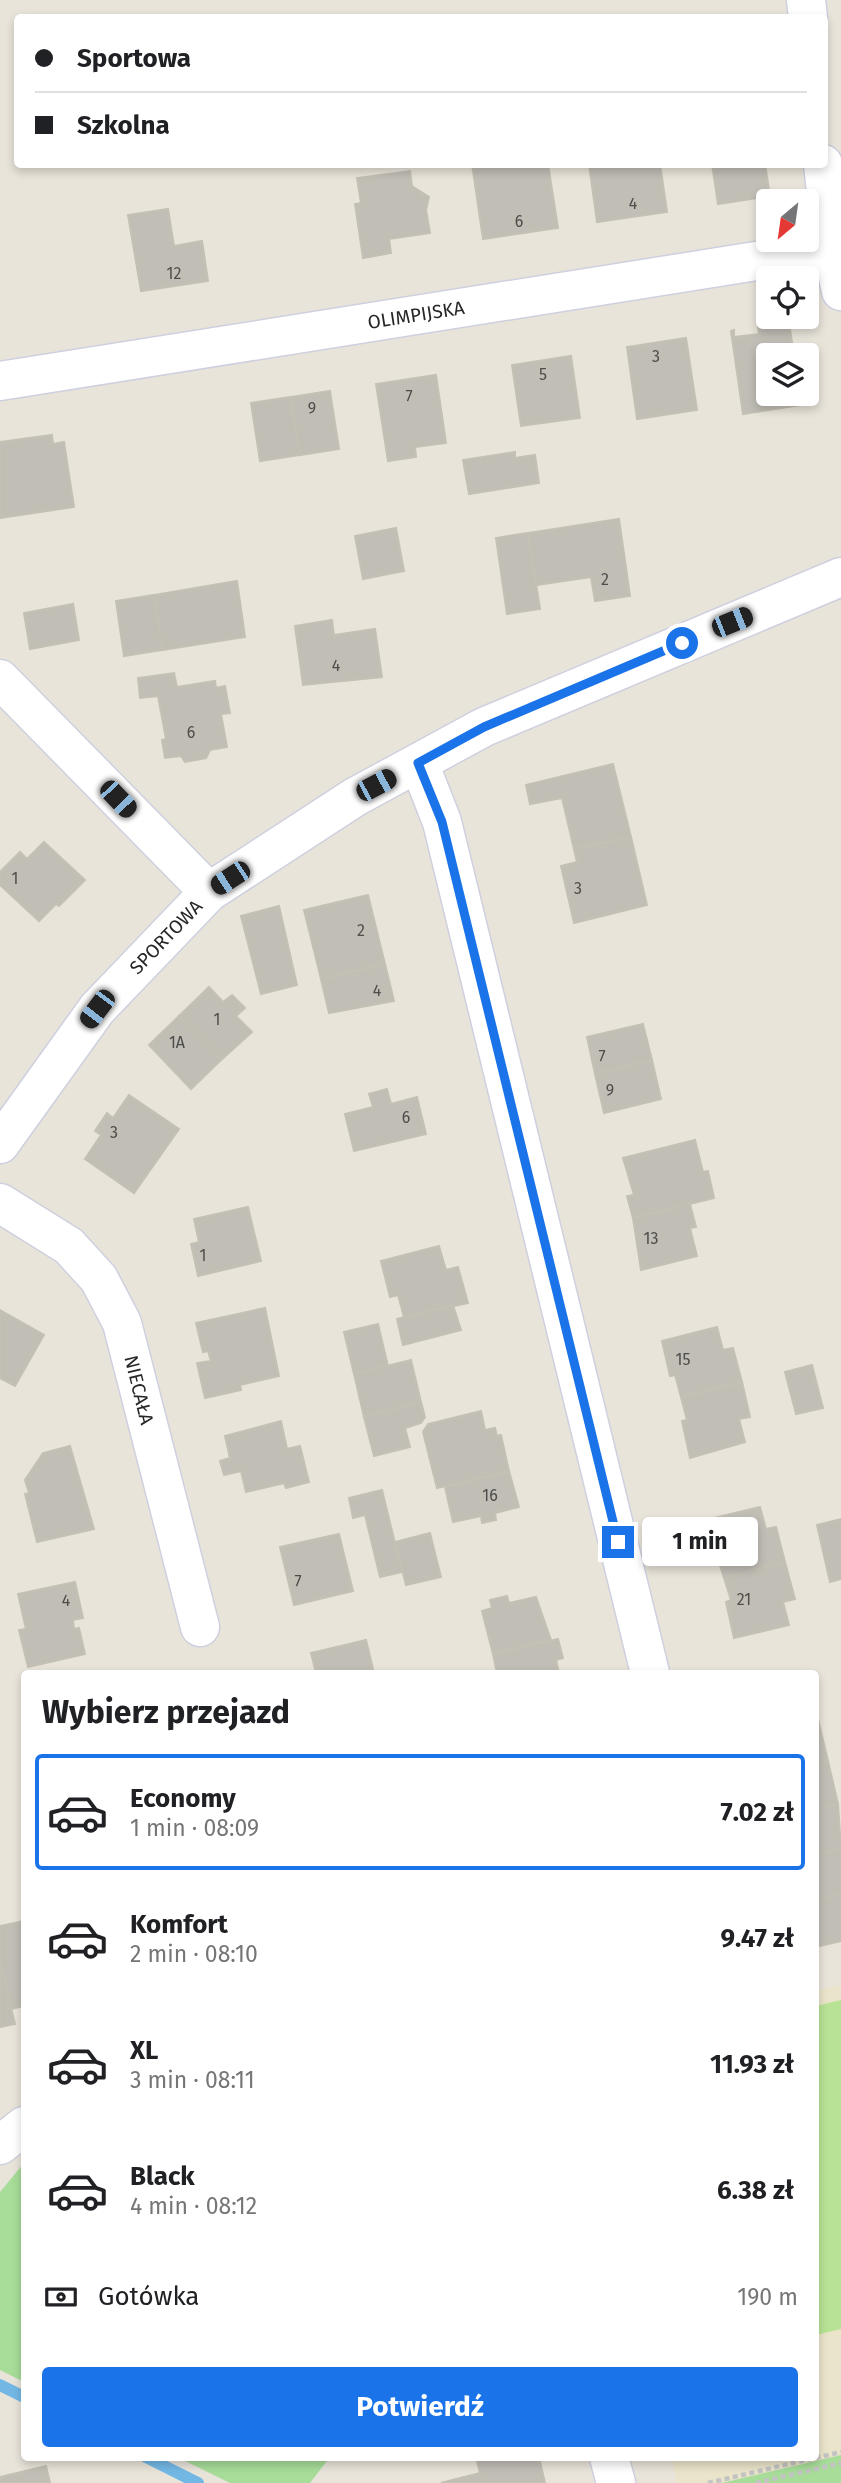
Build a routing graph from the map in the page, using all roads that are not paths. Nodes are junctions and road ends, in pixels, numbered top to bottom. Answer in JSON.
{"nodes":[{"id":1,"x":823,"y":168,"type":"edge"},
{"id":2,"x":832,"y":249,"type":"junction"},
{"id":3,"x":841,"y":291,"type":"edge"},
{"id":4,"x":0,"y":381,"type":"edge"},
{"id":5,"x":841,"y":577,"type":"edge"},
{"id":6,"x":0,"y":679,"type":"edge"},
{"id":7,"x":418,"y":763,"type":"junction"},
{"id":8,"x":209,"y":892,"type":"junction"},
{"id":9,"x":0,"y":1144,"type":"edge"},
{"id":10,"x":0,"y":1203,"type":"edge"},
{"id":11,"x":200,"y":1626,"type":"dead end"},
{"id":12,"x":649,"y":1670,"type":"edge"},
{"id":13,"x":21,"y":2128,"type":"edge"},
{"id":14,"x":0,"y":2145,"type":"edge"},
{"id":15,"x":610,"y":2461,"type":"edge"},
{"id":16,"x":616,"y":2483,"type":"edge"}],
"edges":[{"from":1,"to":2,"type":"street"},
{"from":2,"to":3,"type":"street"},
{"from":2,"to":4,"type":"street","name":"OLIMPIJSKA"},
{"from":5,"to":7,"type":"street","name":"SPORTOWA"},
{"from":6,"to":8,"type":"street"},
{"from":7,"to":8,"type":"street","name":"SPORTOWA"},
{"from":7,"to":12,"type":"street"},
{"from":8,"to":9,"type":"street","name":"SPORTOWA"},
{"from":10,"to":11,"type":"street","name":"NIECAŁA"},
{"from":13,"to":14,"type":"street"},
{"from":15,"to":16,"type":"street"}]}
